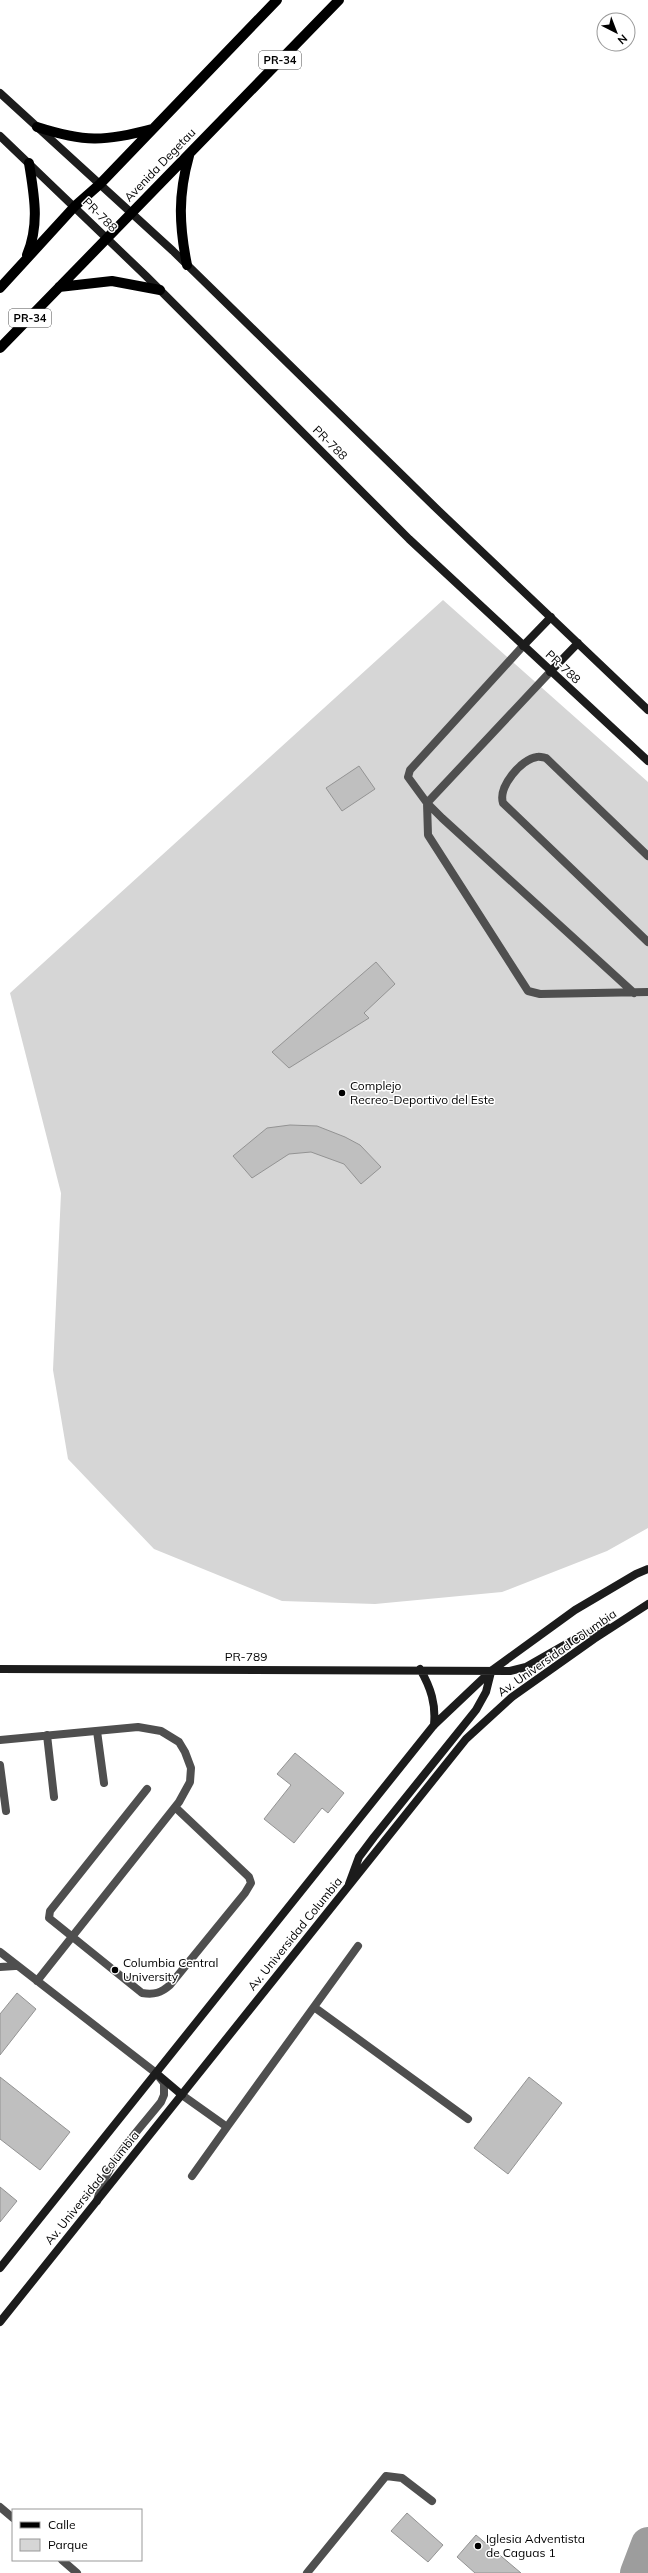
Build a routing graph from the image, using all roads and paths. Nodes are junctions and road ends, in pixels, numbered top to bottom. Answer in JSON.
{"nodes":[{"id":1,"x":277,"y":0,"type":"edge"},
{"id":2,"x":339,"y":0,"type":"edge"},
{"id":3,"x":0,"y":93,"type":"edge"},
{"id":4,"x":37,"y":127,"type":"junction"},
{"id":5,"x":152,"y":129,"type":"junction"},
{"id":6,"x":0,"y":136,"type":"edge"},
{"id":7,"x":189,"y":154,"type":"junction"},
{"id":8,"x":29,"y":163,"type":"junction"},
{"id":9,"x":100,"y":184,"type":"junction"},
{"id":10,"x":74,"y":206,"type":"junction"},
{"id":11,"x":132,"y":214,"type":"junction"},
{"id":12,"x":106,"y":238,"type":"junction"},
{"id":13,"x":25,"y":260,"type":"junction"},
{"id":14,"x":187,"y":265,"type":"junction"},
{"id":15,"x":59,"y":287,"type":"junction"},
{"id":16,"x":0,"y":288,"type":"edge"},
{"id":17,"x":160,"y":290,"type":"junction"},
{"id":18,"x":0,"y":348,"type":"edge"},
{"id":19,"x":551,"y":617,"type":"junction"},
{"id":20,"x":578,"y":643,"type":"junction"},
{"id":21,"x":522,"y":646,"type":"junction"},
{"id":22,"x":550,"y":672,"type":"junction"},
{"id":23,"x":648,"y":710,"type":"edge"},
{"id":24,"x":648,"y":761,"type":"edge"},
{"id":25,"x":427,"y":803,"type":"junction"},
{"id":26,"x":648,"y":856,"type":"edge"},
{"id":27,"x":648,"y":942,"type":"edge"},
{"id":28,"x":648,"y":992,"type":"edge"},
{"id":29,"x":634,"y":993,"type":"junction"},
{"id":30,"x":648,"y":1569,"type":"edge"},
{"id":31,"x":648,"y":1604,"type":"edge"},
{"id":32,"x":618,"y":1624,"type":"junction"},
{"id":33,"x":0,"y":1669,"type":"edge"},
{"id":34,"x":420,"y":1669,"type":"junction"},
{"id":35,"x":491,"y":1671,"type":"junction"},
{"id":36,"x":434,"y":1725,"type":"junction"},
{"id":37,"x":97,"y":1730,"type":"junction"},
{"id":38,"x":47,"y":1735,"type":"junction"},
{"id":39,"x":0,"y":1740,"type":"edge"},
{"id":40,"x":0,"y":1765,"type":"edge"},
{"id":41,"x":104,"y":1783,"type":"dead end"},
{"id":42,"x":147,"y":1789,"type":"dead end"},
{"id":43,"x":54,"y":1797,"type":"dead end"},
{"id":44,"x":175,"y":1807,"type":"junction"},
{"id":45,"x":6,"y":1811,"type":"dead end"},
{"id":46,"x":348,"y":1886,"type":"junction"},
{"id":47,"x":71,"y":1938,"type":"junction"},
{"id":48,"x":358,"y":1946,"type":"dead end"},
{"id":49,"x":0,"y":1952,"type":"edge"},
{"id":50,"x":15,"y":1966,"type":"junction"},
{"id":51,"x":0,"y":1967,"type":"edge"},
{"id":52,"x":37,"y":1981,"type":"junction"},
{"id":53,"x":314,"y":2007,"type":"junction"},
{"id":54,"x":156,"y":2074,"type":"junction"},
{"id":55,"x":182,"y":2094,"type":"junction"},
{"id":56,"x":468,"y":2119,"type":"dead end"},
{"id":57,"x":227,"y":2127,"type":"junction"},
{"id":58,"x":192,"y":2176,"type":"dead end"},
{"id":59,"x":97,"y":2201,"type":"junction"},
{"id":60,"x":0,"y":2268,"type":"edge"},
{"id":61,"x":0,"y":2322,"type":"edge"},
{"id":62,"x":432,"y":2501,"type":"dead end"},
{"id":63,"x":0,"y":2507,"type":"edge"},
{"id":64,"x":12,"y":2517,"type":"edge"},
{"id":65,"x":63,"y":2561,"type":"edge"},
{"id":66,"x":77,"y":2573,"type":"edge"},
{"id":67,"x":307,"y":2573,"type":"edge"}],
"edges":[{"from":1,"to":5,"type":"main road"},
{"from":2,"to":7,"type":"main road","name":"Avenida Degetau","number":"PR-34"},
{"from":3,"to":4,"type":"main road","name":"PR-788","number":"PR-788"},
{"from":4,"to":5,"type":"main road"},
{"from":4,"to":9,"type":"main road","name":"PR-788","number":"PR-788"},
{"from":5,"to":9,"type":"main road"},
{"from":6,"to":8,"type":"main road","name":"PR-788","number":"PR-788"},
{"from":7,"to":11,"type":"main road","name":"Avenida Degetau","number":"PR-34"},
{"from":7,"to":14,"type":"main road"},
{"from":8,"to":10,"type":"main road","name":"PR-788","number":"PR-788"},
{"from":8,"to":13,"type":"main road"},
{"from":9,"to":10,"type":"main road"},
{"from":9,"to":11,"type":"main road","name":"PR-788","number":"PR-788"},
{"from":10,"to":12,"type":"main road","name":"PR-788","number":"PR-788"},
{"from":10,"to":13,"type":"main road"},
{"from":11,"to":12,"type":"main road","name":"Avenida Degetau","number":"PR-34"},
{"from":11,"to":14,"type":"main road","name":"PR-788","number":"PR-788"},
{"from":12,"to":15,"type":"main road","name":"Avenida Degetau","number":"PR-34"},
{"from":12,"to":17,"type":"main road","name":"PR-788","number":"PR-788"},
{"from":13,"to":16,"type":"main road"},
{"from":14,"to":19,"type":"main road","name":"PR-788","number":"PR-788"},
{"from":15,"to":17,"type":"main road"},
{"from":15,"to":18,"type":"main road","name":"Avenida Degetau","number":"PR-34"},
{"from":17,"to":21,"type":"main road","name":"PR-788","number":"PR-788"},
{"from":19,"to":20,"type":"main road","name":"PR-788","number":"PR-788"},
{"from":19,"to":21,"type":"main road"},
{"from":20,"to":22,"type":"main road"},
{"from":20,"to":23,"type":"main road","name":"PR-788","number":"PR-788"},
{"from":21,"to":22,"type":"main road","name":"PR-788","number":"PR-788"},
{"from":21,"to":25,"type":"lane"},
{"from":22,"to":24,"type":"main road","name":"PR-788","number":"PR-788"},
{"from":22,"to":25,"type":"lane"},
{"from":25,"to":29,"type":"lane"},
{"from":25,"to":29,"type":"lane"},
{"from":26,"to":27,"type":"lane"},
{"from":28,"to":29,"type":"lane"},
{"from":30,"to":35,"type":"main road","name":"Av. Universidad Columbia"},
{"from":31,"to":32,"type":"main road","name":"Av. Universidad Columbia"},
{"from":32,"to":35,"type":"main road","name":"PR-789"},
{"from":32,"to":46,"type":"main road","name":"Av. Universidad Columbia"},
{"from":33,"to":34,"type":"main road","name":"PR-789","number":"PR-789"},
{"from":34,"to":35,"type":"main road","name":"PR-789","number":"PR-789"},
{"from":34,"to":36,"type":"main road"},
{"from":35,"to":36,"type":"main road","name":"Av. Universidad Columbia"},
{"from":35,"to":46,"type":"main road"},
{"from":36,"to":54,"type":"main road","name":"Av. Universidad Columbia"},
{"from":37,"to":38,"type":"lane"},
{"from":37,"to":41,"type":"lane"},
{"from":37,"to":44,"type":"lane"},
{"from":38,"to":39,"type":"lane"},
{"from":38,"to":43,"type":"lane"},
{"from":40,"to":45,"type":"lane"},
{"from":42,"to":47,"type":"lane"},
{"from":44,"to":47,"type":"lane"},
{"from":44,"to":47,"type":"lane"},
{"from":46,"to":55,"type":"main road","name":"Av. Universidad Columbia"},
{"from":47,"to":52,"type":"lane"},
{"from":48,"to":53,"type":"lane"},
{"from":49,"to":50,"type":"lane"},
{"from":50,"to":51,"type":"lane"},
{"from":50,"to":52,"type":"lane"},
{"from":52,"to":54,"type":"lane"},
{"from":53,"to":56,"type":"lane"},
{"from":53,"to":57,"type":"lane"},
{"from":54,"to":55,"type":"main road"},
{"from":54,"to":59,"type":"lane"},
{"from":54,"to":60,"type":"main road","name":"Av. Universidad Columbia"},
{"from":55,"to":57,"type":"lane"},
{"from":55,"to":59,"type":"main road","name":"Av. Universidad Columbia"},
{"from":57,"to":58,"type":"lane"},
{"from":59,"to":61,"type":"main road","name":"Av. Universidad Columbia"},
{"from":62,"to":67,"type":"lane"},
{"from":63,"to":64,"type":"lane"},
{"from":65,"to":66,"type":"lane"}]}
